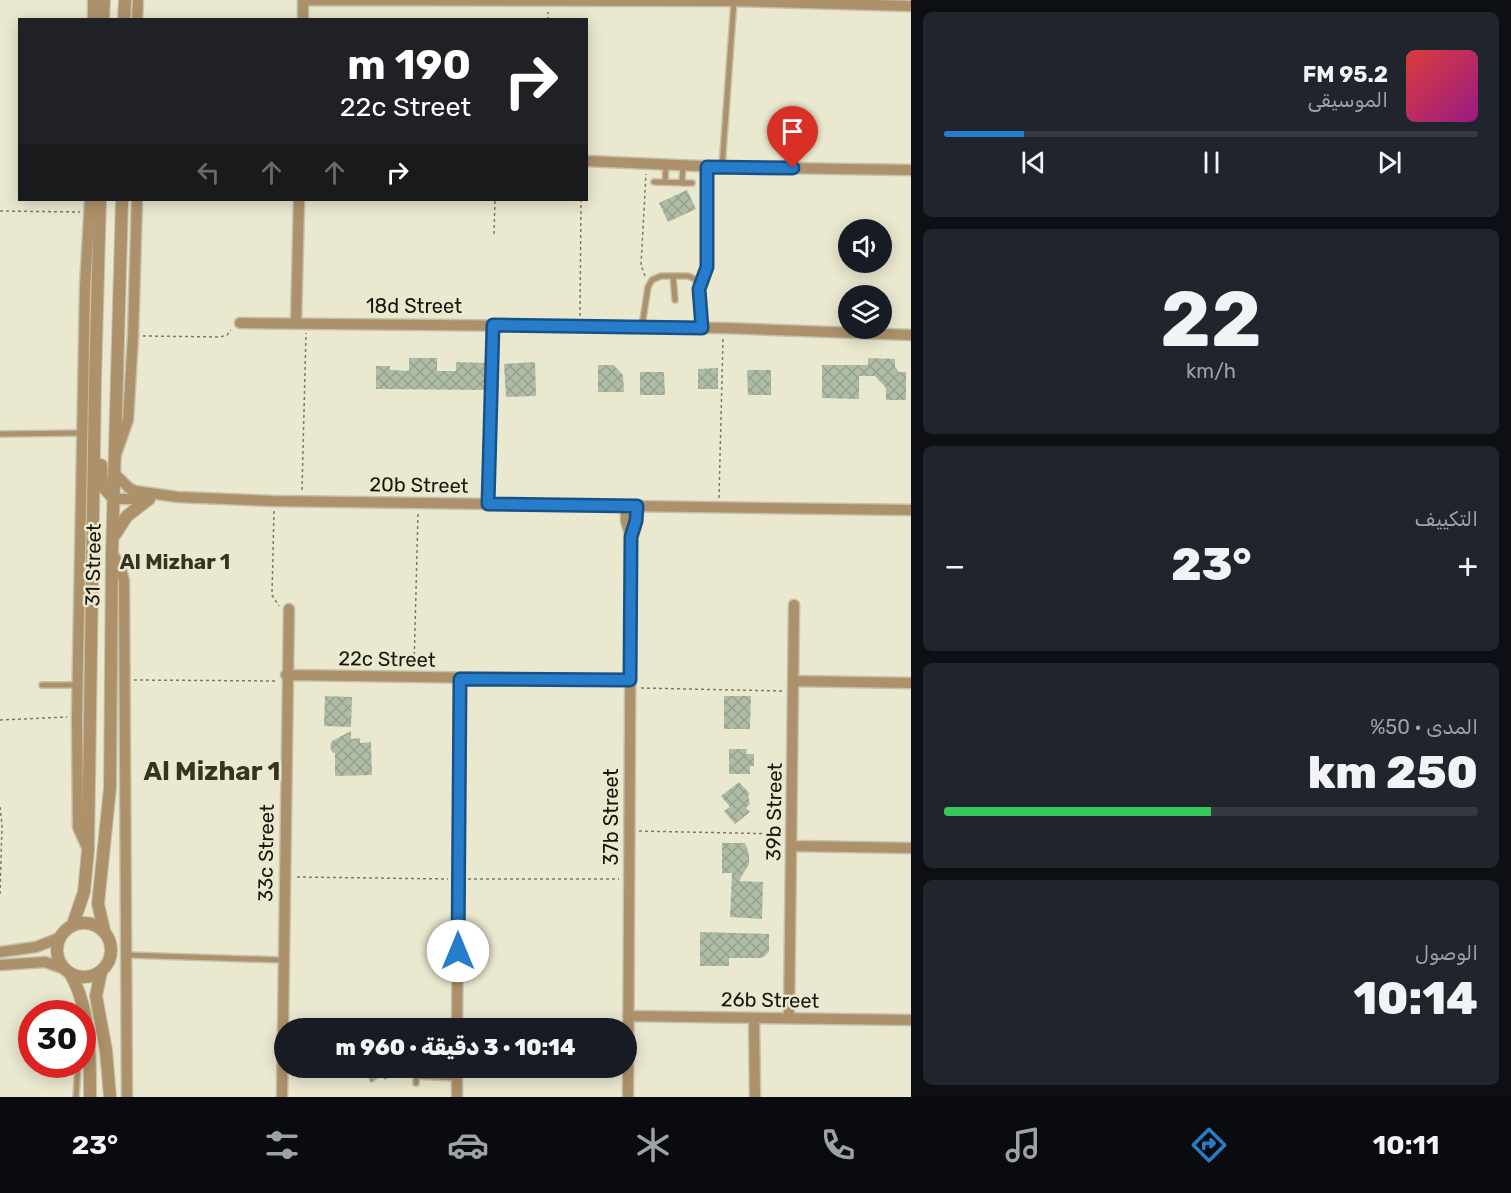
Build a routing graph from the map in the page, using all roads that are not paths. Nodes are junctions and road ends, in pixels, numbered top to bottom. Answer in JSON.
{"nodes":[{"id":1,"x":93,"y":0,"type":"edge"},
{"id":2,"x":104,"y":0,"type":"edge"},
{"id":3,"x":125,"y":0,"type":"edge"},
{"id":4,"x":138,"y":0,"type":"edge"},
{"id":5,"x":305,"y":0,"type":"edge"},
{"id":6,"x":549,"y":1,"type":"edge"},
{"id":7,"x":734,"y":1,"type":"edge"},
{"id":8,"x":911,"y":6,"type":"edge"},
{"id":9,"x":93,"y":18,"type":"edge"},
{"id":10,"x":104,"y":18,"type":"edge"},
{"id":11,"x":124,"y":18,"type":"edge"},
{"id":12,"x":137,"y":18,"type":"edge"},
{"id":13,"x":303,"y":18,"type":"edge"},
{"id":14,"x":588,"y":161,"type":"edge"},
{"id":15,"x":666,"y":165,"type":"junction"},
{"id":16,"x":683,"y":166,"type":"junction"},
{"id":17,"x":707,"y":167,"type":"junction"},
{"id":18,"x":722,"y":167,"type":"junction"},
{"id":19,"x":911,"y":170,"type":"edge"},
{"id":20,"x":654,"y":182,"type":"dead end"},
{"id":21,"x":665,"y":182,"type":"junction"},
{"id":22,"x":682,"y":183,"type":"junction"},
{"id":23,"x":692,"y":183,"type":"dead end"},
{"id":24,"x":90,"y":201,"type":"edge"},
{"id":25,"x":100,"y":201,"type":"edge"},
{"id":26,"x":122,"y":201,"type":"edge"},
{"id":27,"x":137,"y":201,"type":"edge"},
{"id":28,"x":299,"y":201,"type":"edge"},
{"id":29,"x":674,"y":276,"type":"junction"},
{"id":30,"x":699,"y":289,"type":"junction"},
{"id":31,"x":675,"y":300,"type":"dead end"},
{"id":32,"x":240,"y":323,"type":"road end"},
{"id":33,"x":301,"y":323,"type":"junction"},
{"id":34,"x":493,"y":325,"type":"junction"},
{"id":35,"x":642,"y":327,"type":"junction"},
{"id":36,"x":702,"y":328,"type":"junction"},
{"id":37,"x":911,"y":335,"type":"edge"},
{"id":38,"x":95,"y":382,"type":"junction"},
{"id":39,"x":83,"y":433,"type":"junction"},
{"id":40,"x":0,"y":434,"type":"edge"},
{"id":41,"x":115,"y":457,"type":"junction"},
{"id":42,"x":114,"y":473,"type":"junction"},
{"id":43,"x":178,"y":497,"type":"junction"},
{"id":44,"x":114,"y":499,"type":"junction"},
{"id":45,"x":149,"y":499,"type":"junction"},
{"id":46,"x":488,"y":504,"type":"junction"},
{"id":47,"x":631,"y":506,"type":"junction"},
{"id":48,"x":911,"y":510,"type":"edge"},
{"id":49,"x":112,"y":540,"type":"junction"},
{"id":50,"x":112,"y":553,"type":"junction"},
{"id":51,"x":794,"y":605,"type":"dead end"},
{"id":52,"x":289,"y":609,"type":"road end"},
{"id":53,"x":286,"y":678,"type":"junction"},
{"id":54,"x":460,"y":679,"type":"junction"},
{"id":55,"x":911,"y":683,"type":"edge"},
{"id":56,"x":630,"y":684,"type":"junction"},
{"id":57,"x":42,"y":685,"type":"dead end"},
{"id":58,"x":78,"y":686,"type":"junction"},
{"id":59,"x":793,"y":686,"type":"junction"},
{"id":60,"x":791,"y":846,"type":"junction"},
{"id":61,"x":911,"y":848,"type":"edge"},
{"id":62,"x":88,"y":850,"type":"junction"},
{"id":63,"x":73,"y":924,"type":"junction"},
{"id":64,"x":104,"y":930,"type":"junction"},
{"id":65,"x":59,"y":938,"type":"junction"},
{"id":66,"x":0,"y":952,"type":"edge"},
{"id":67,"x":127,"y":955,"type":"junction"},
{"id":68,"x":283,"y":960,"type":"junction"},
{"id":69,"x":0,"y":965,"type":"edge"},
{"id":70,"x":67,"y":971,"type":"junction"},
{"id":71,"x":101,"y":972,"type":"junction"},
{"id":72,"x":80,"y":1000,"type":"edge"},
{"id":73,"x":628,"y":1016,"type":"junction"},
{"id":74,"x":457,"y":1018,"type":"edge"},
{"id":75,"x":754,"y":1018,"type":"junction"},
{"id":76,"x":789,"y":1018,"type":"junction"},
{"id":77,"x":911,"y":1020,"type":"edge"},
{"id":78,"x":77,"y":1078,"type":"edge"},
{"id":79,"x":88,"y":1078,"type":"edge"},
{"id":80,"x":457,"y":1078,"type":"edge"},
{"id":81,"x":76,"y":1097,"type":"edge"},
{"id":82,"x":90,"y":1097,"type":"edge"},
{"id":83,"x":110,"y":1097,"type":"edge"},
{"id":84,"x":127,"y":1097,"type":"edge"},
{"id":85,"x":282,"y":1097,"type":"edge"},
{"id":86,"x":457,"y":1097,"type":"edge"},
{"id":87,"x":628,"y":1097,"type":"edge"},
{"id":88,"x":755,"y":1097,"type":"edge"}],
"edges":[{"from":1,"to":9,"type":"street"},
{"from":2,"to":10,"type":"street"},
{"from":3,"to":11,"type":"street"},
{"from":4,"to":12,"type":"street"},
{"from":5,"to":6,"type":"street"},
{"from":5,"to":13,"type":"street"},
{"from":6,"to":7,"type":"street"},
{"from":7,"to":8,"type":"street"},
{"from":7,"to":18,"type":"lane"},
{"from":14,"to":15,"type":"street"},
{"from":15,"to":16,"type":"street"},
{"from":15,"to":21,"type":"lane"},
{"from":16,"to":17,"type":"street"},
{"from":16,"to":22,"type":"lane"},
{"from":17,"to":18,"type":"street"},
{"from":17,"to":30,"type":"lane"},
{"from":18,"to":19,"type":"street"},
{"from":20,"to":21,"type":"lane"},
{"from":21,"to":22,"type":"lane"},
{"from":22,"to":23,"type":"lane"},
{"from":24,"to":39,"type":"street"},
{"from":25,"to":38,"type":"street","name":"31 Street"},
{"from":26,"to":41,"type":"street","name":"31 Street"},
{"from":27,"to":41,"type":"street"},
{"from":28,"to":33,"type":"street"},
{"from":29,"to":30,"type":"lane"},
{"from":29,"to":31,"type":"lane"},
{"from":29,"to":35,"type":"lane"},
{"from":30,"to":36,"type":"lane"},
{"from":32,"to":33,"type":"street","name":"18d Street"},
{"from":33,"to":34,"type":"street","name":"18d Street"},
{"from":34,"to":35,"type":"street","name":"18d Street"},
{"from":34,"to":46,"type":"lane"},
{"from":35,"to":36,"type":"street","name":"18d Street"},
{"from":36,"to":37,"type":"street","name":"18d Street"},
{"from":38,"to":44,"type":"street"},
{"from":38,"to":62,"type":"street","name":"31 Street"},
{"from":39,"to":40,"type":"lane"},
{"from":39,"to":58,"type":"street"},
{"from":41,"to":42,"type":"street","name":"31 Street"},
{"from":42,"to":43,"type":"street","name":"20b Street"},
{"from":42,"to":44,"type":"street","name":"31 Street"},
{"from":43,"to":45,"type":"street","name":"20b Street"},
{"from":43,"to":46,"type":"street","name":"20b Street"},
{"from":44,"to":45,"type":"street","name":"20b Street"},
{"from":44,"to":49,"type":"street","name":"31 Street"},
{"from":45,"to":49,"type":"street"},
{"from":46,"to":47,"type":"street","name":"20b Street"},
{"from":47,"to":48,"type":"street","name":"20b Street"},
{"from":47,"to":56,"type":"street","name":"37b Street"},
{"from":49,"to":50,"type":"street","name":"31 Street"},
{"from":50,"to":64,"type":"street","name":"31 Street"},
{"from":50,"to":67,"type":"street"},
{"from":51,"to":59,"type":"street","name":"39b Street"},
{"from":52,"to":53,"type":"street","name":"33c Street"},
{"from":53,"to":54,"type":"street","name":"22c Street"},
{"from":53,"to":68,"type":"street","name":"33c Street"},
{"from":54,"to":56,"type":"street","name":"22c Street"},
{"from":54,"to":74,"type":"street"},
{"from":55,"to":59,"type":"street"},
{"from":56,"to":73,"type":"street","name":"37b Street"},
{"from":57,"to":58,"type":"lane"},
{"from":58,"to":62,"type":"street"},
{"from":59,"to":60,"type":"street","name":"39b Street"},
{"from":60,"to":61,"type":"street"},
{"from":60,"to":76,"type":"street","name":"39b Street"},
{"from":62,"to":63,"type":"street","name":"31 Street"},
{"from":63,"to":64,"type":"street"},
{"from":63,"to":65,"type":"street"},
{"from":64,"to":71,"type":"street"},
{"from":65,"to":66,"type":"street"},
{"from":65,"to":70,"type":"street"},
{"from":67,"to":68,"type":"lane"},
{"from":67,"to":84,"type":"street"},
{"from":68,"to":85,"type":"street","name":"33c Street"},
{"from":69,"to":70,"type":"street"},
{"from":70,"to":71,"type":"street"},
{"from":70,"to":72,"type":"street"},
{"from":71,"to":83,"type":"street"},
{"from":73,"to":75,"type":"street","name":"26b Street"},
{"from":73,"to":87,"type":"street","name":"37b Street"},
{"from":75,"to":76,"type":"street","name":"26b Street"},
{"from":75,"to":88,"type":"street"},
{"from":76,"to":77,"type":"street","name":"26b Street"},
{"from":78,"to":81,"type":"lane"},
{"from":79,"to":82,"type":"street"},
{"from":80,"to":86,"type":"street"}]}
